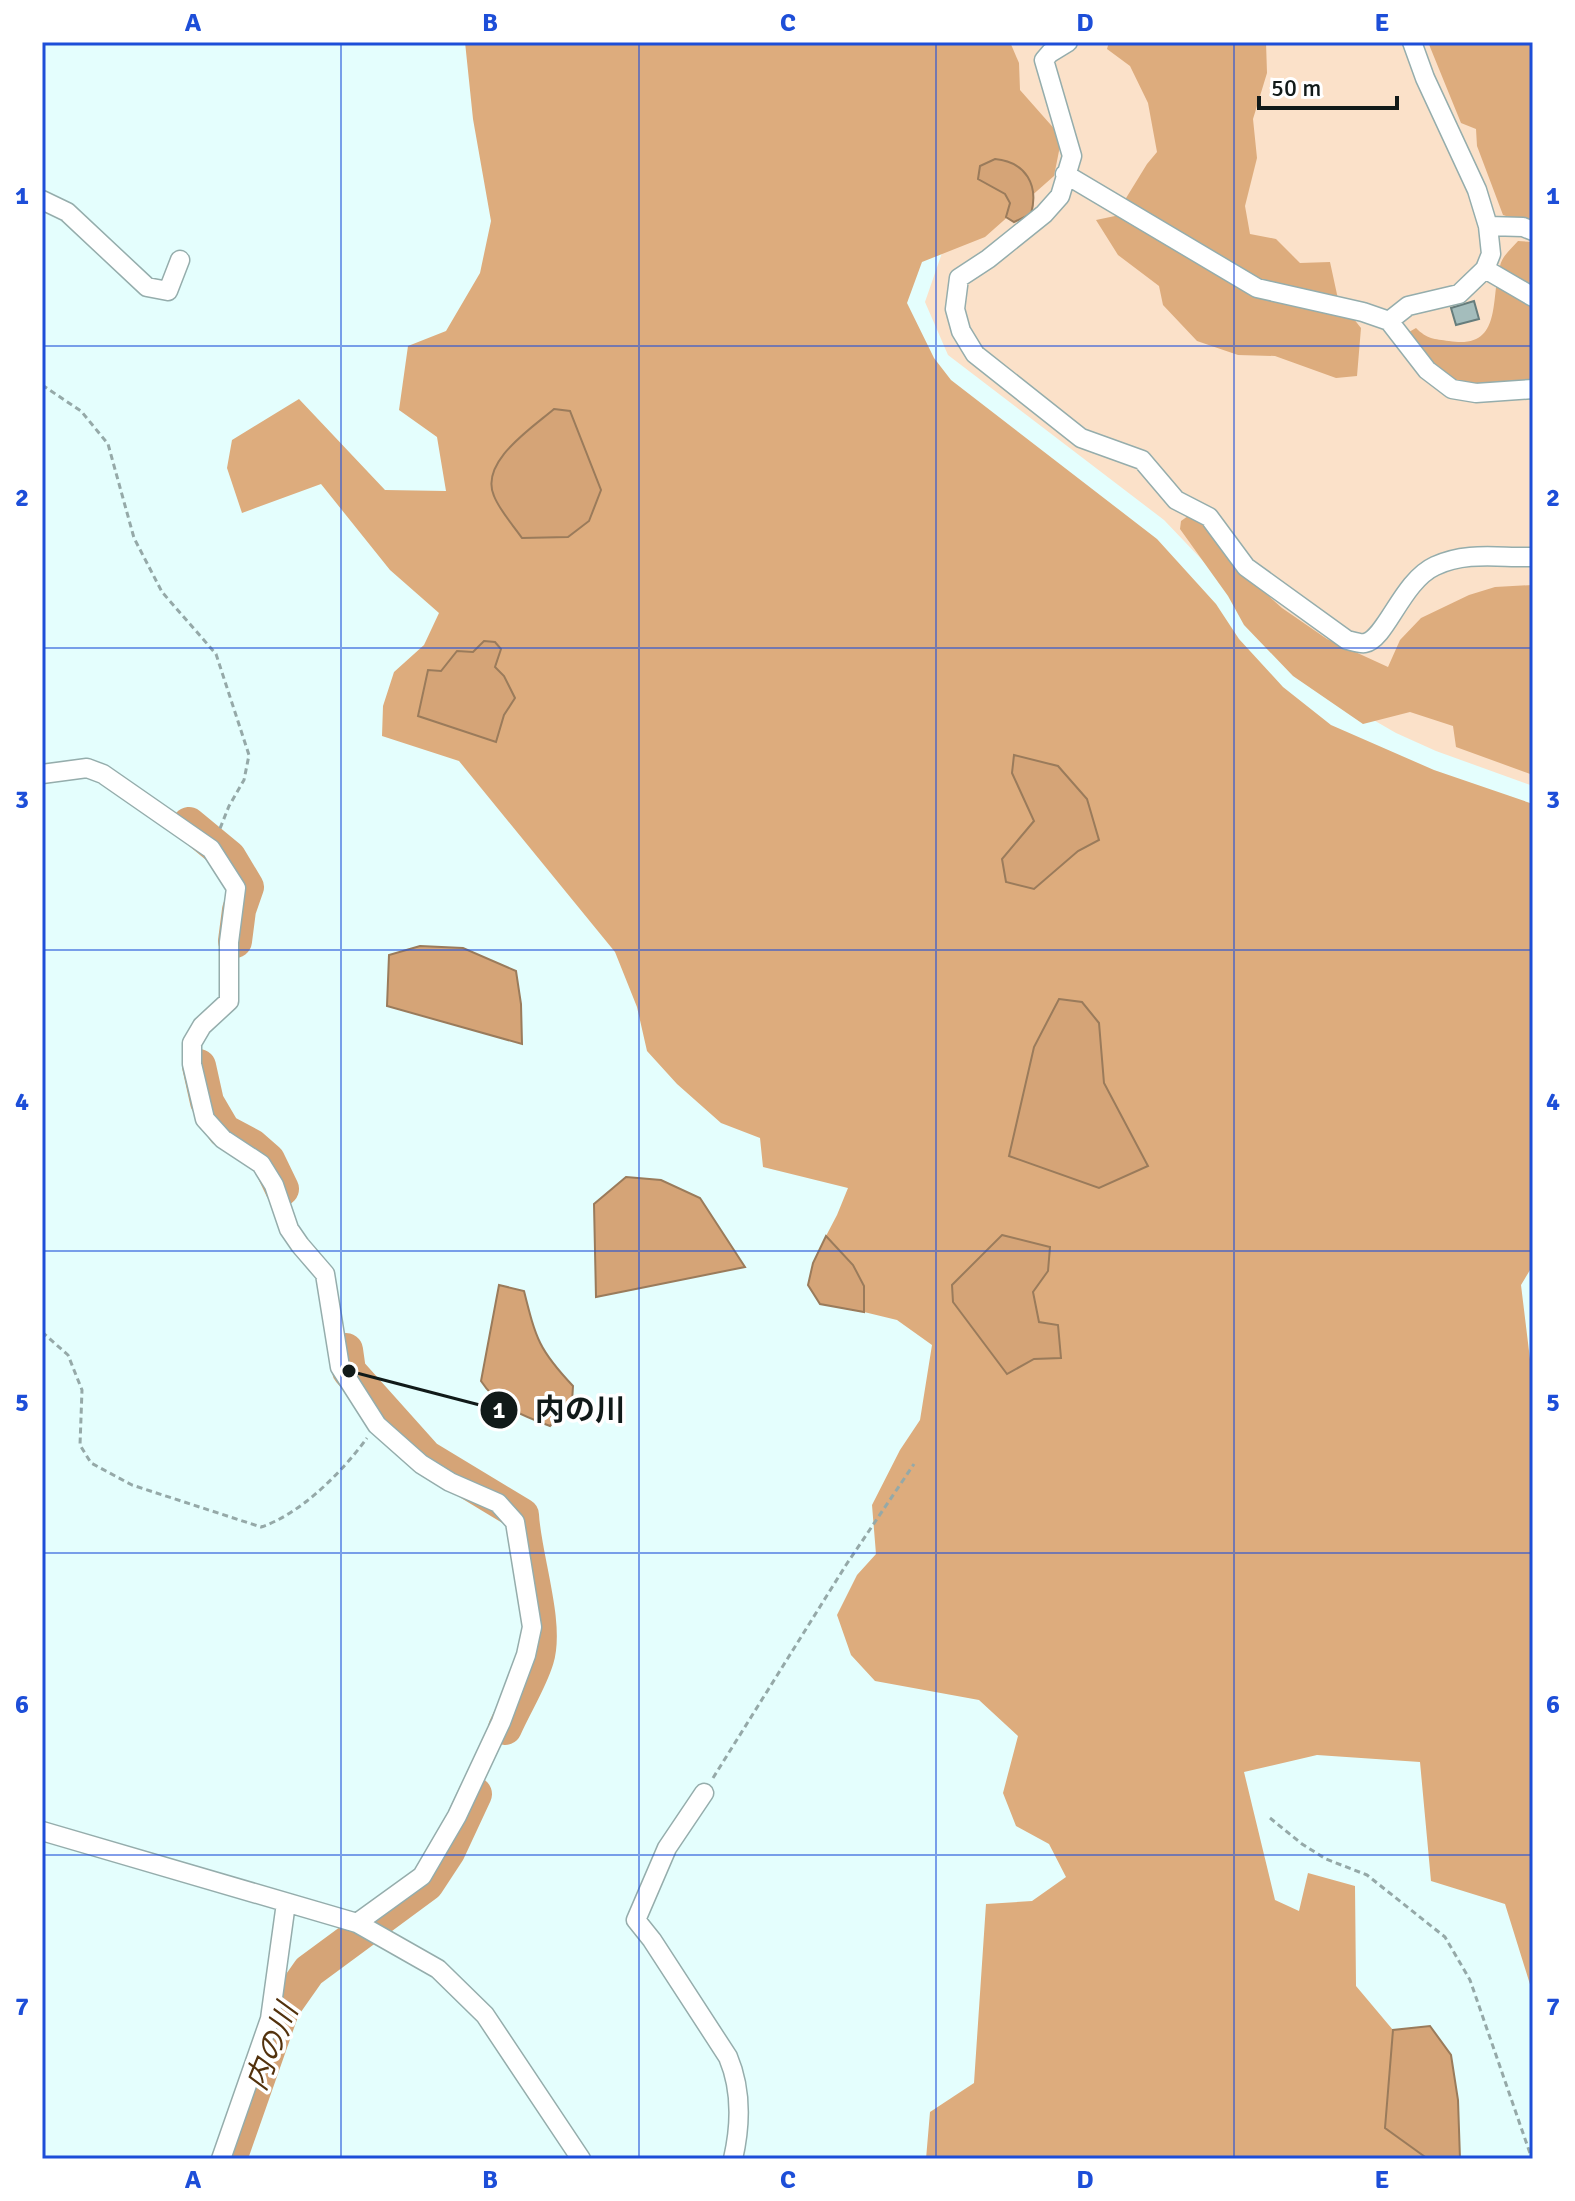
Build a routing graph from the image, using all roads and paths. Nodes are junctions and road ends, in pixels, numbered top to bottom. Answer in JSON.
{"nodes":[{"id":1,"x":1068,"y":42,"type":"edge"},
{"id":2,"x":1412,"y":42,"type":"edge"},
{"id":3,"x":1065,"y":174,"type":"junction"},
{"id":4,"x":42,"y":200,"type":"edge"},
{"id":5,"x":1488,"y":226,"type":"junction"},
{"id":6,"x":1533,"y":231,"type":"edge"},
{"id":7,"x":180,"y":260,"type":"dead end"},
{"id":8,"x":1485,"y":269,"type":"junction"},
{"id":9,"x":1533,"y":297,"type":"edge"},
{"id":10,"x":1389,"y":321,"type":"junction"},
{"id":11,"x":42,"y":385,"type":"edge"},
{"id":12,"x":1533,"y":389,"type":"edge"},
{"id":13,"x":1533,"y":557,"type":"edge"},
{"id":14,"x":42,"y":774,"type":"edge"},
{"id":15,"x":220,"y":828,"type":"dead end"},
{"id":16,"x":42,"y":1332,"type":"edge"},
{"id":17,"x":377,"y":1425,"type":"junction"},
{"id":18,"x":914,"y":1464,"type":"dead end"},
{"id":19,"x":704,"y":1793,"type":"joint"},
{"id":20,"x":1270,"y":1818,"type":"dead end"},
{"id":21,"x":42,"y":1831,"type":"edge"},
{"id":22,"x":286,"y":1903,"type":"junction"},
{"id":23,"x":357,"y":1923,"type":"junction"},
{"id":24,"x":221,"y":2159,"type":"edge"},
{"id":25,"x":581,"y":2159,"type":"edge"},
{"id":26,"x":733,"y":2159,"type":"edge"},
{"id":27,"x":1532,"y":2159,"type":"edge"}],
"edges":[{"from":1,"to":3,"type":"street"},
{"from":2,"to":5,"type":"street"},
{"from":3,"to":10,"type":"street"},
{"from":3,"to":13,"type":"street"},
{"from":4,"to":7,"type":"street"},
{"from":5,"to":6,"type":"street"},
{"from":5,"to":8,"type":"street"},
{"from":8,"to":9,"type":"street"},
{"from":8,"to":10,"type":"street"},
{"from":10,"to":12,"type":"street"},
{"from":11,"to":15,"type":"path"},
{"from":14,"to":17,"type":"street"},
{"from":16,"to":17,"type":"path"},
{"from":17,"to":23,"type":"street"},
{"from":18,"to":19,"type":"path"},
{"from":19,"to":26,"type":"street"},
{"from":20,"to":27,"type":"path"},
{"from":21,"to":22,"type":"street"},
{"from":22,"to":23,"type":"street"},
{"from":22,"to":24,"type":"street"},
{"from":23,"to":25,"type":"street"}]}
